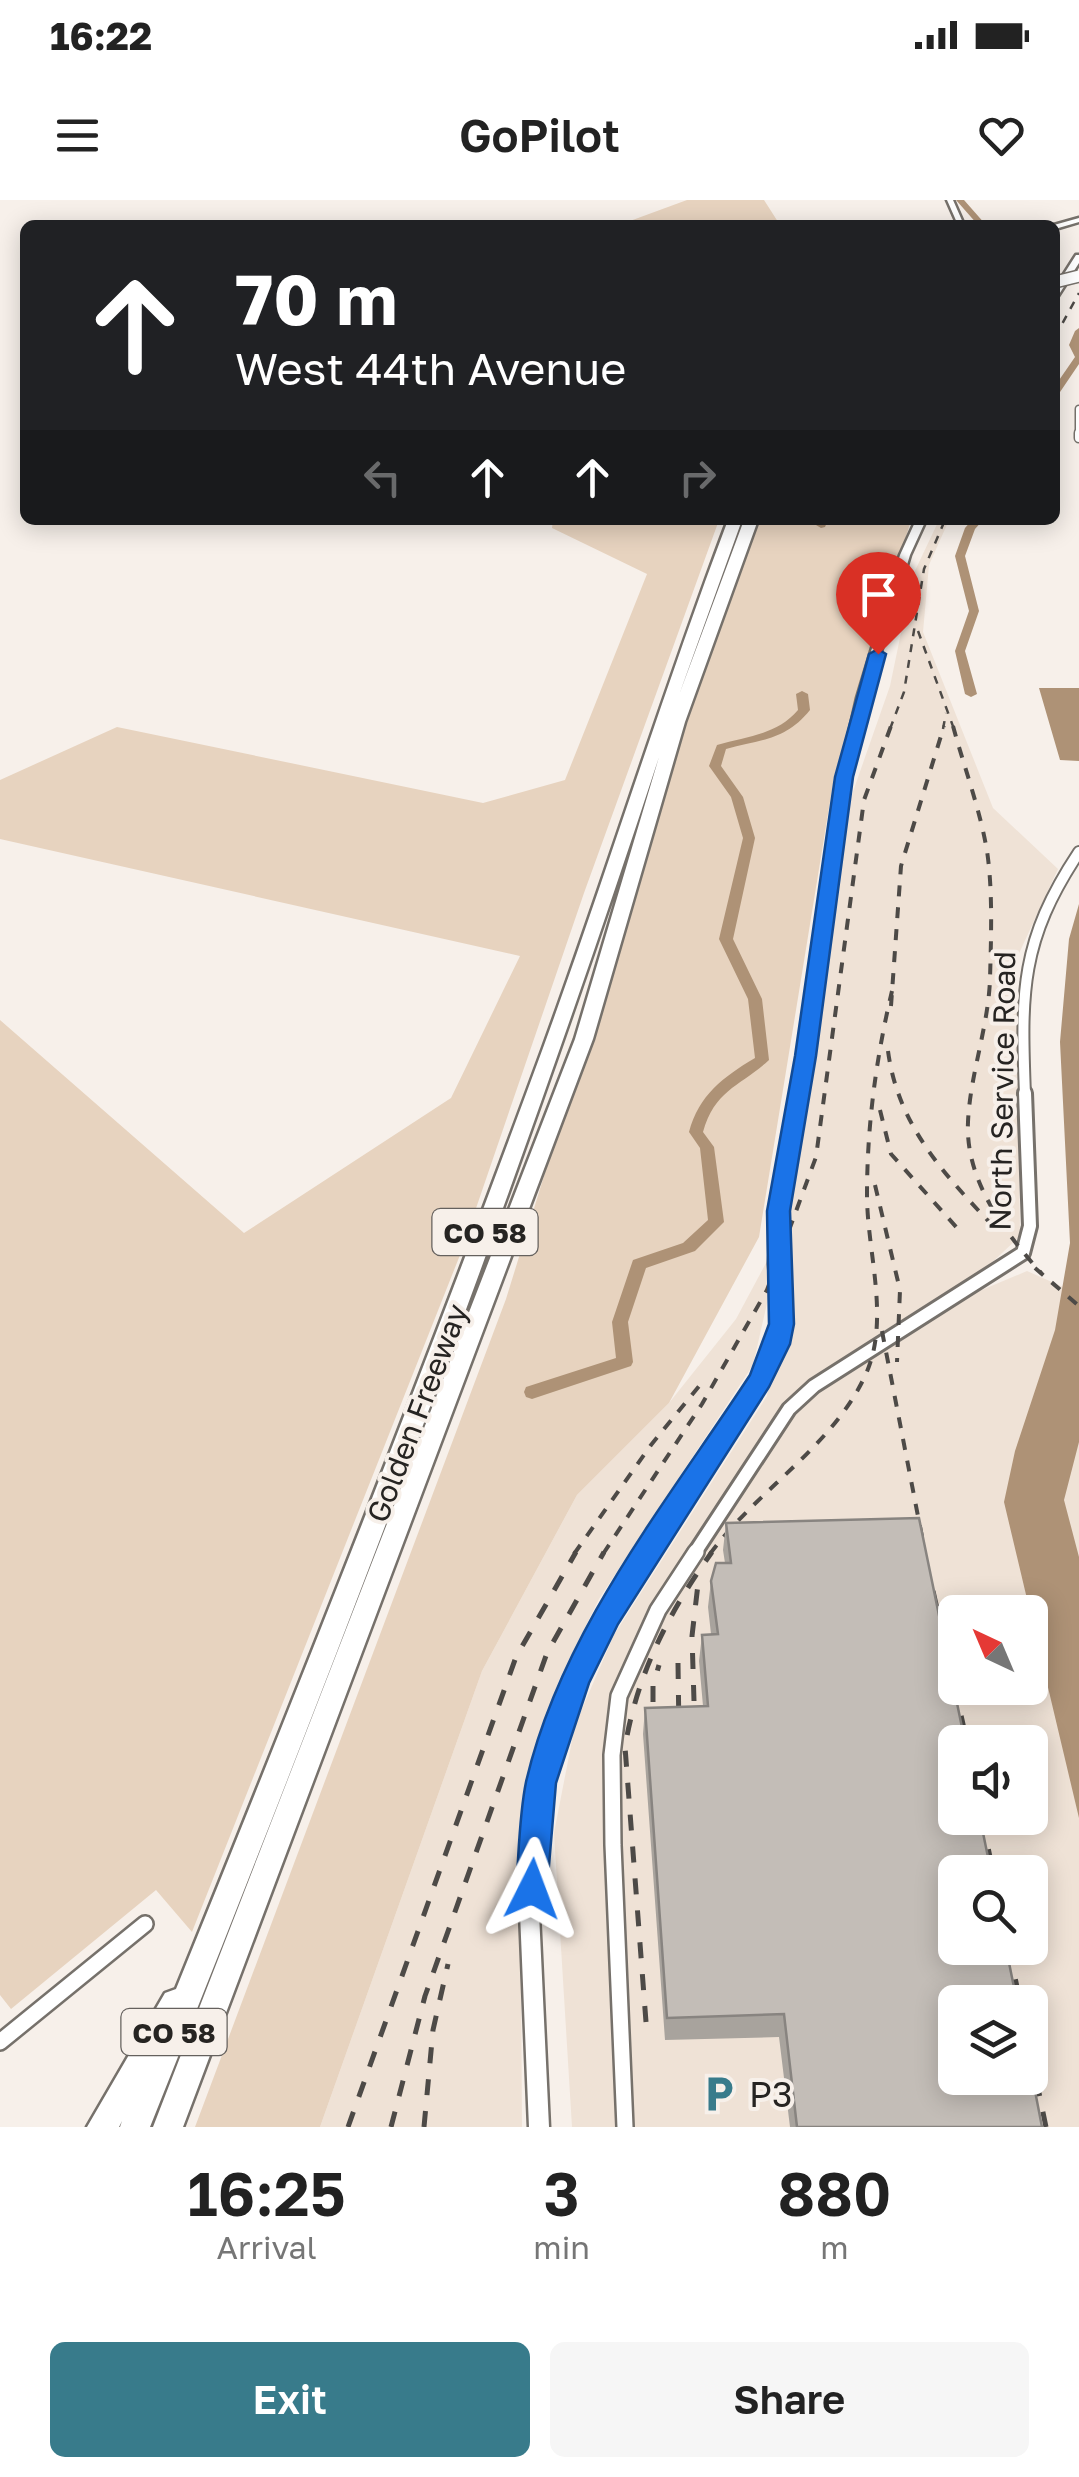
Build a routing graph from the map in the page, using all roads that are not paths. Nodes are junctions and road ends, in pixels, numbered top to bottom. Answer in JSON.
{"nodes":[{"id":1,"x":1079,"y":257,"type":"edge"},
{"id":2,"x":1060,"y":286,"type":"edge"},
{"id":3,"x":1079,"y":409,"type":"edge"},
{"id":4,"x":1079,"y":438,"type":"edge"},
{"id":5,"x":733,"y":525,"type":"edge"},
{"id":6,"x":749,"y":525,"type":"edge"},
{"id":7,"x":918,"y":525,"type":"edge"},
{"id":8,"x":1079,"y":852,"type":"edge"},
{"id":9,"x":145,"y":1924,"type":"dead end"},
{"id":10,"x":214,"y":1937,"type":"junction"},
{"id":11,"x":0,"y":2042,"type":"edge"},
{"id":12,"x":102,"y":2127,"type":"edge"},
{"id":13,"x":135,"y":2127,"type":"edge"},
{"id":14,"x":168,"y":2127,"type":"edge"},
{"id":15,"x":539,"y":2127,"type":"edge"},
{"id":16,"x":625,"y":2127,"type":"edge"}],
"edges":[{"from":1,"to":2,"type":"street"},
{"from":3,"to":4,"type":"street"},
{"from":5,"to":10,"type":"highway","name":"Golden Freeway","number":"CO 58"},
{"from":6,"to":14,"type":"highway","name":"Golden Freeway","number":"CO 58"},
{"from":7,"to":15,"type":"street"},
{"from":8,"to":16,"type":"street","name":"North Service Road"},
{"from":9,"to":11,"type":"street"},
{"from":10,"to":12,"type":"highway"},
{"from":10,"to":13,"type":"highway","name":"Golden Freeway","number":"CO 58"}]}
